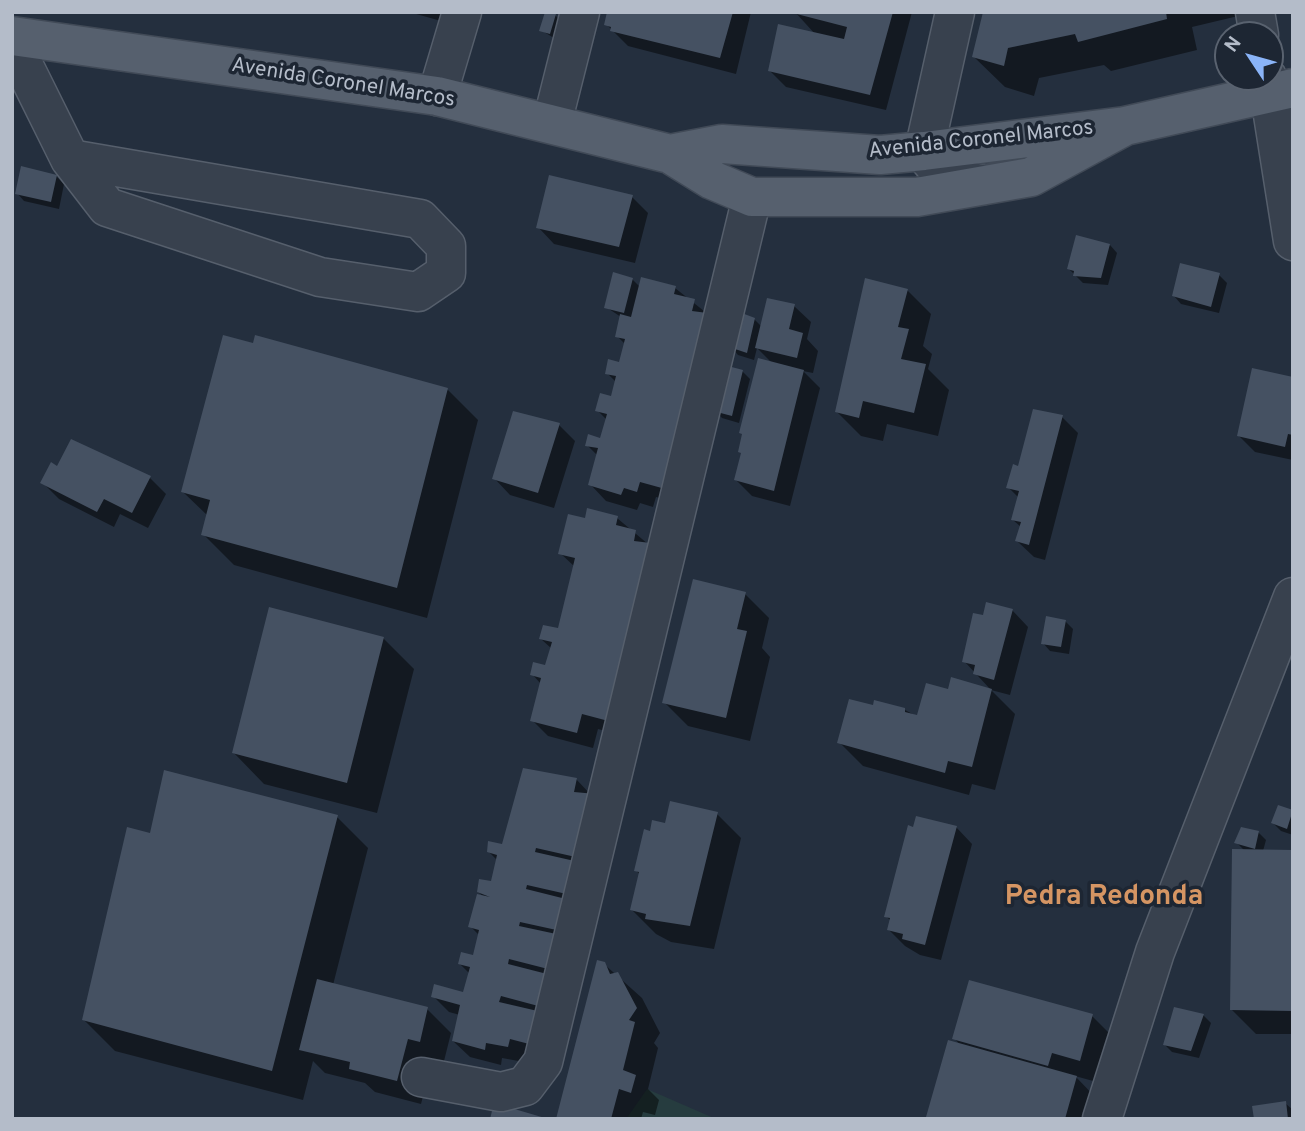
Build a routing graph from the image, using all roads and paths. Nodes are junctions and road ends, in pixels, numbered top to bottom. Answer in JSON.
{"nodes":[{"id":1,"x":462,"y":12,"type":"edge"},
{"id":2,"x":955,"y":12,"type":"edge"},
{"id":3,"x":578,"y":21,"type":"edge"},
{"id":4,"x":12,"y":36,"type":"edge"},
{"id":5,"x":12,"y":42,"type":"edge"},
{"id":6,"x":1257,"y":91,"type":"edge"},
{"id":7,"x":1277,"y":91,"type":"edge"},
{"id":8,"x":437,"y":96,"type":"junction"},
{"id":9,"x":552,"y":123,"type":"junction"},
{"id":10,"x":1125,"y":126,"type":"junction"},
{"id":11,"x":924,"y":151,"type":"junction"},
{"id":12,"x":670,"y":154,"type":"junction"},
{"id":13,"x":70,"y":159,"type":"junction"},
{"id":14,"x":985,"y":185,"type":"junction"},
{"id":15,"x":752,"y":197,"type":"junction"},
{"id":16,"x":1293,"y":241,"type":"edge"},
{"id":17,"x":1293,"y":597,"type":"edge"},
{"id":18,"x":421,"y":1077,"type":"dead end"},
{"id":19,"x":1102,"y":1119,"type":"edge"}],
"edges":[{"from":1,"to":8,"type":"street"},
{"from":2,"to":11,"type":"street"},
{"from":3,"to":9,"type":"street"},
{"from":4,"to":8,"type":"main road","name":"Avenida Coronel Marcos"},
{"from":5,"to":13,"type":"street"},
{"from":6,"to":10,"type":"main road","name":"Avenida Coronel Marcos"},
{"from":7,"to":16,"type":"street"},
{"from":8,"to":9,"type":"main road","name":"Avenida Coronel Marcos"},
{"from":9,"to":12,"type":"main road","name":"Avenida Coronel Marcos"},
{"from":10,"to":11,"type":"main road","name":"Avenida Coronel Marcos"},
{"from":10,"to":14,"type":"main road","name":"Avenida Coronel Marcos"},
{"from":11,"to":12,"type":"main road","name":"Avenida Coronel Marcos"},
{"from":11,"to":14,"type":"street"},
{"from":12,"to":15,"type":"main road","name":"Avenida Coronel Marcos"},
{"from":13,"to":13,"type":"street"},
{"from":14,"to":15,"type":"main road","name":"Avenida Coronel Marcos"},
{"from":15,"to":18,"type":"street"},
{"from":17,"to":19,"type":"street"}]}
